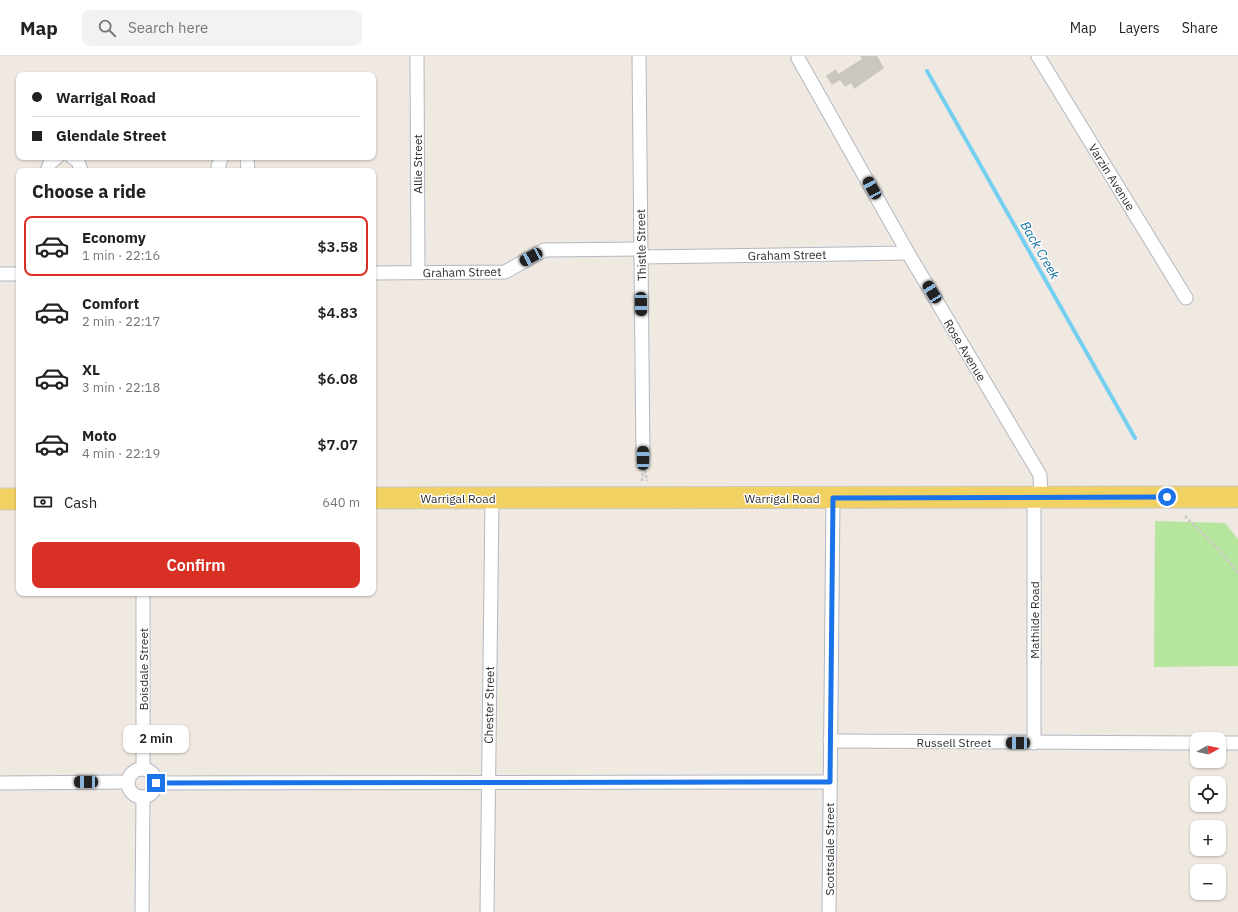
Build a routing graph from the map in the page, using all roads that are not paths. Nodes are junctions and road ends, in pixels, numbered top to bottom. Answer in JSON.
{"nodes":[{"id":1,"x":417,"y":56,"type":"edge"},
{"id":2,"x":638,"y":56,"type":"edge"},
{"id":3,"x":1038,"y":56,"type":"edge"},
{"id":4,"x":798,"y":58,"type":"dead end"},
{"id":5,"x":641,"y":253,"type":"junction"},
{"id":6,"x":908,"y":253,"type":"junction"},
{"id":7,"x":418,"y":272,"type":"junction"},
{"id":8,"x":376,"y":273,"type":"edge"},
{"id":9,"x":0,"y":274,"type":"edge"},
{"id":10,"x":16,"y":274,"type":"edge"},
{"id":11,"x":1186,"y":298,"type":"dead end"},
{"id":12,"x":643,"y":458,"type":"road end"},
{"id":13,"x":1037,"y":497,"type":"junction"},
{"id":14,"x":1238,"y":497,"type":"edge"},
{"id":15,"x":376,"y":498,"type":"edge"},
{"id":16,"x":492,"y":498,"type":"junction"},
{"id":17,"x":833,"y":498,"type":"junction"},
{"id":18,"x":0,"y":499,"type":"edge"},
{"id":19,"x":16,"y":499,"type":"edge"},
{"id":20,"x":143,"y":596,"type":"edge"},
{"id":21,"x":830,"y":741,"type":"junction"},
{"id":22,"x":1034,"y":743,"type":"junction"},
{"id":23,"x":1190,"y":743,"type":"edge"},
{"id":24,"x":1226,"y":743,"type":"edge"},
{"id":25,"x":1238,"y":743,"type":"edge"},
{"id":26,"x":143,"y":769,"type":"junction"},
{"id":27,"x":128,"y":782,"type":"junction"},
{"id":28,"x":488,"y":782,"type":"junction"},
{"id":29,"x":830,"y":782,"type":"junction"},
{"id":30,"x":0,"y":783,"type":"edge"},
{"id":31,"x":156,"y":783,"type":"junction"},
{"id":32,"x":143,"y":797,"type":"junction"},
{"id":33,"x":142,"y":912,"type":"edge"},
{"id":34,"x":487,"y":912,"type":"edge"},
{"id":35,"x":829,"y":912,"type":"edge"}],
"edges":[{"from":1,"to":7,"type":"street","name":"Allie Street"},
{"from":2,"to":5,"type":"street","name":"Thistle Street"},
{"from":3,"to":11,"type":"street","name":"Varzin Avenue"},
{"from":4,"to":6,"type":"street","name":"Rose Avenue"},
{"from":5,"to":6,"type":"street","name":"Graham Street"},
{"from":5,"to":7,"type":"street","name":"Graham Street"},
{"from":5,"to":12,"type":"street","name":"Thistle Street"},
{"from":6,"to":13,"type":"street","name":"Rose Avenue"},
{"from":7,"to":8,"type":"street","name":"Graham Street"},
{"from":9,"to":10,"type":"street"},
{"from":13,"to":14,"type":"main road","name":"Warrigal Road"},
{"from":13,"to":17,"type":"main road","name":"Warrigal Road"},
{"from":13,"to":22,"type":"street","name":"Mathilde Road"},
{"from":15,"to":16,"type":"main road","name":"Warrigal Road"},
{"from":16,"to":17,"type":"main road","name":"Warrigal Road"},
{"from":16,"to":28,"type":"street","name":"Chester Street"},
{"from":17,"to":21,"type":"street","name":"Scottsdale Street"},
{"from":18,"to":19,"type":"main road"},
{"from":20,"to":26,"type":"street","name":"Boisdale Street"},
{"from":21,"to":22,"type":"street","name":"Russell Street"},
{"from":21,"to":29,"type":"street","name":"Scottsdale Street"},
{"from":22,"to":23,"type":"street","name":"Russell Street"},
{"from":24,"to":25,"type":"street"},
{"from":26,"to":27,"type":"street"},
{"from":26,"to":31,"type":"street"},
{"from":27,"to":30,"type":"street"},
{"from":27,"to":32,"type":"street"},
{"from":28,"to":29,"type":"street"},
{"from":28,"to":31,"type":"street"},
{"from":28,"to":34,"type":"street","name":"Chester Street"},
{"from":29,"to":35,"type":"street","name":"Scottsdale Street"},
{"from":31,"to":32,"type":"street"},
{"from":32,"to":33,"type":"street"}]}
